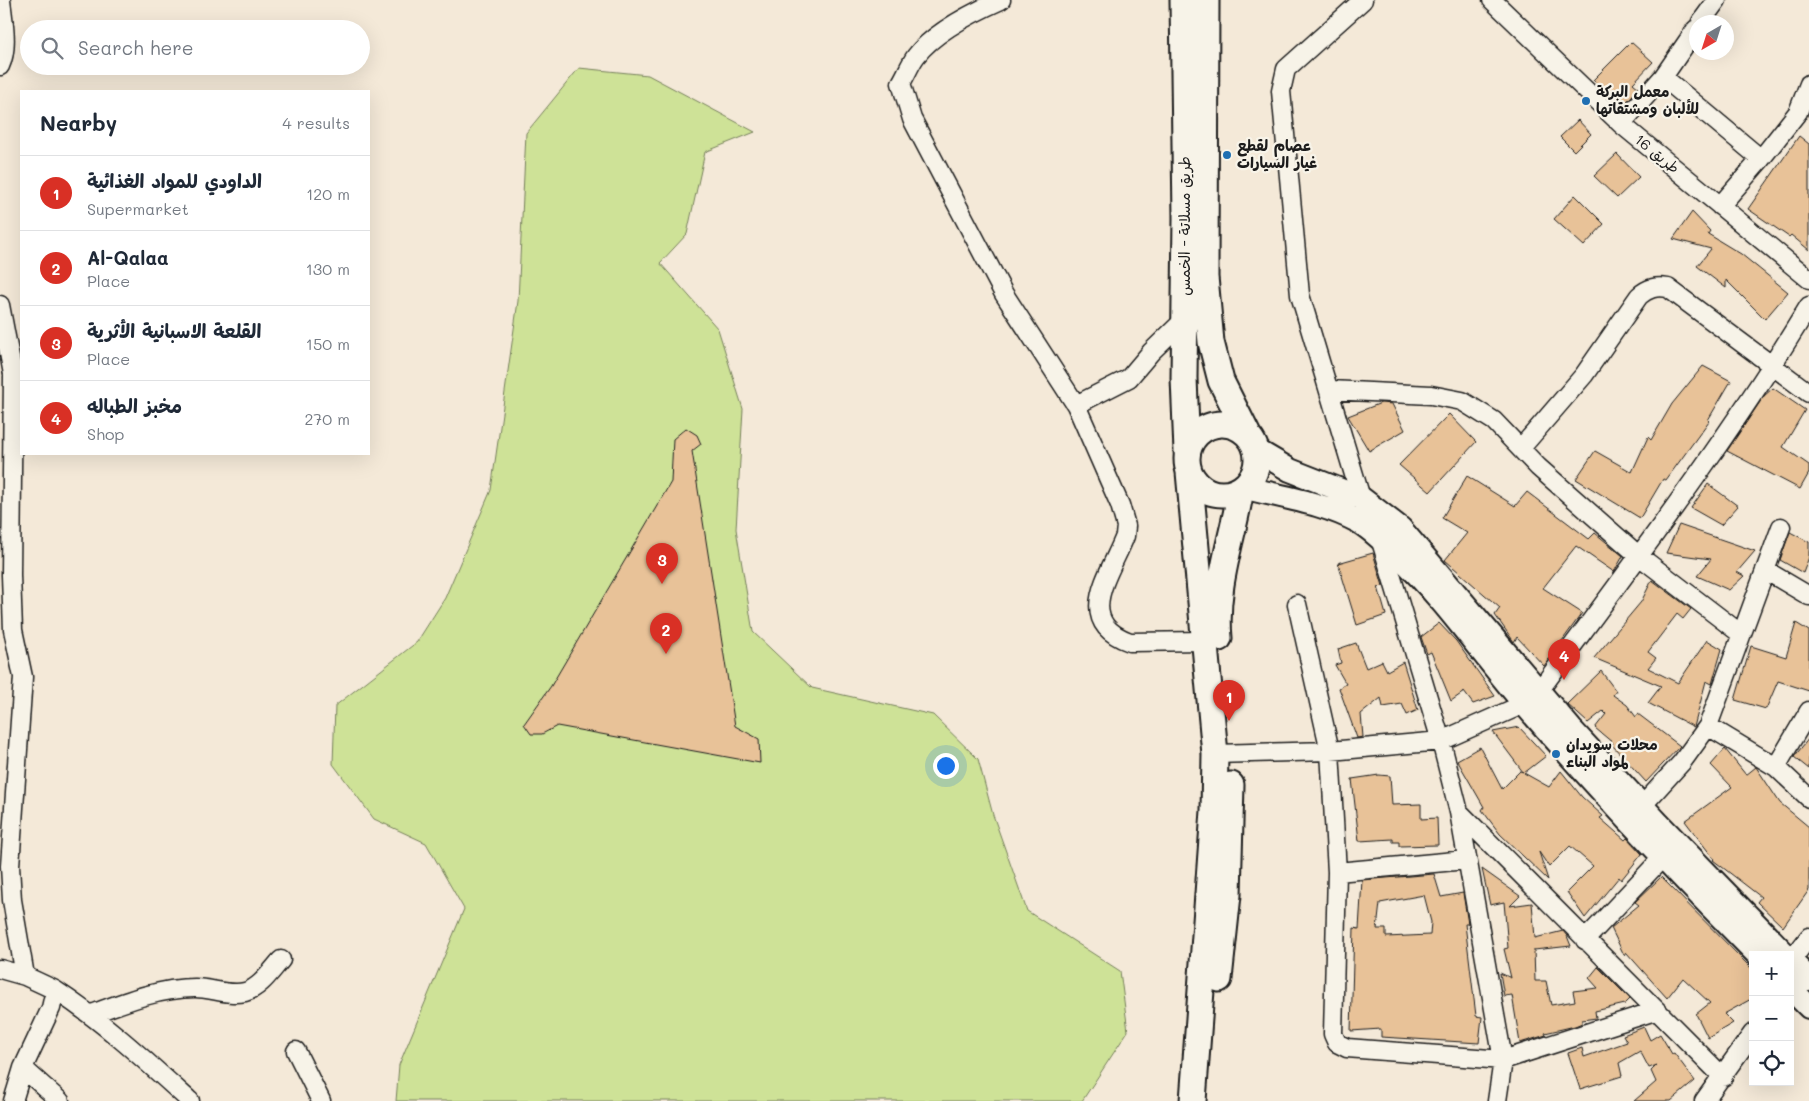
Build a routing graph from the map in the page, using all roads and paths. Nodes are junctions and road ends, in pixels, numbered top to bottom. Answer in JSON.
{"nodes":[{"id":1,"x":1,"y":0,"type":"edge"},
{"id":2,"x":1000,"y":0,"type":"edge"},
{"id":3,"x":1176,"y":0,"type":"edge"},
{"id":4,"x":1183,"y":0,"type":"edge"},
{"id":5,"x":1206,"y":0,"type":"edge"},
{"id":6,"x":1363,"y":0,"type":"edge"},
{"id":7,"x":1492,"y":0,"type":"edge"},
{"id":8,"x":1717,"y":0,"type":"edge"},
{"id":9,"x":1706,"y":15,"type":"edge"},
{"id":10,"x":1689,"y":39,"type":"edge"},
{"id":11,"x":0,"y":66,"type":"edge"},
{"id":12,"x":1663,"y":78,"type":"junction"},
{"id":13,"x":1809,"y":84,"type":"edge"},
{"id":14,"x":1804,"y":115,"type":"edge"},
{"id":15,"x":1621,"y":124,"type":"junction"},
{"id":16,"x":1762,"y":159,"type":"junction"},
{"id":17,"x":1720,"y":206,"type":"junction"},
{"id":18,"x":1809,"y":279,"type":"edge"},
{"id":19,"x":0,"y":305,"type":"edge"},
{"id":20,"x":1809,"y":306,"type":"edge"},
{"id":21,"x":1185,"y":319,"type":"junction"},
{"id":22,"x":1772,"y":366,"type":"junction"},
{"id":23,"x":1330,"y":390,"type":"junction"},
{"id":24,"x":1809,"y":393,"type":"edge"},
{"id":25,"x":1076,"y":405,"type":"junction"},
{"id":26,"x":1252,"y":443,"type":"junction"},
{"id":27,"x":1521,"y":448,"type":"junction"},
{"id":28,"x":1188,"y":462,"type":"junction"},
{"id":29,"x":1242,"y":488,"type":"junction"},
{"id":30,"x":1360,"y":498,"type":"junction"},
{"id":31,"x":1781,"y":527,"type":"dead end"},
{"id":32,"x":1380,"y":538,"type":"junction"},
{"id":33,"x":1639,"y":556,"type":"junction"},
{"id":34,"x":1765,"y":570,"type":"junction"},
{"id":35,"x":1809,"y":596,"type":"edge"},
{"id":36,"x":1297,"y":604,"type":"dead end"},
{"id":37,"x":1741,"y":634,"type":"junction"},
{"id":38,"x":1204,"y":641,"type":"junction"},
{"id":39,"x":1532,"y":698,"type":"junction"},
{"id":40,"x":1809,"y":711,"type":"edge"},
{"id":41,"x":1708,"y":726,"type":"junction"},
{"id":42,"x":1441,"y":741,"type":"junction"},
{"id":43,"x":1330,"y":751,"type":"junction"},
{"id":44,"x":1223,"y":753,"type":"junction"},
{"id":45,"x":1776,"y":767,"type":"junction"},
{"id":46,"x":1809,"y":798,"type":"edge"},
{"id":47,"x":1642,"y":806,"type":"junction"},
{"id":48,"x":1459,"y":812,"type":"junction"},
{"id":49,"x":1662,"y":858,"type":"junction"},
{"id":50,"x":1466,"y":860,"type":"junction"},
{"id":51,"x":1337,"y":872,"type":"junction"},
{"id":52,"x":1809,"y":938,"type":"edge"},
{"id":53,"x":1585,"y":940,"type":"junction"},
{"id":54,"x":1754,"y":951,"type":"edge"},
{"id":55,"x":1782,"y":951,"type":"edge"},
{"id":56,"x":1794,"y":956,"type":"edge"},
{"id":57,"x":281,"y":960,"type":"dead end"},
{"id":58,"x":1794,"y":965,"type":"edge"},
{"id":59,"x":0,"y":969,"type":"edge"},
{"id":60,"x":25,"y":976,"type":"junction"},
{"id":61,"x":1809,"y":978,"type":"edge"},
{"id":62,"x":55,"y":990,"type":"junction"},
{"id":63,"x":1794,"y":992,"type":"edge"},
{"id":64,"x":1809,"y":1007,"type":"edge"},
{"id":65,"x":1655,"y":1011,"type":"junction"},
{"id":66,"x":92,"y":1014,"type":"junction"},
{"id":67,"x":1749,"y":1039,"type":"edge"},
{"id":68,"x":296,"y":1051,"type":"dead end"},
{"id":69,"x":1502,"y":1060,"type":"junction"},
{"id":70,"x":23,"y":1068,"type":"junction"},
{"id":71,"x":1722,"y":1077,"type":"junction"},
{"id":72,"x":13,"y":1101,"type":"edge"},
{"id":73,"x":60,"y":1101,"type":"edge"},
{"id":74,"x":190,"y":1101,"type":"edge"},
{"id":75,"x":322,"y":1101,"type":"edge"},
{"id":76,"x":1193,"y":1101,"type":"edge"},
{"id":77,"x":1208,"y":1101,"type":"edge"},
{"id":78,"x":1497,"y":1101,"type":"edge"},
{"id":79,"x":1704,"y":1101,"type":"edge"}],
"edges":[{"from":1,"to":11,"type":"street"},
{"from":2,"to":25,"type":"street"},
{"from":3,"to":4,"type":"street"},
{"from":4,"to":21,"type":"highway","name":"طريق مسلاتة - الخمس"},
{"from":5,"to":26,"type":"highway","name":"طريق مسلاتة - الخمس"},
{"from":6,"to":23,"type":"street"},
{"from":7,"to":15,"type":"street","name":"طريق 16"},
{"from":8,"to":9,"type":"street"},
{"from":10,"to":12,"type":"street"},
{"from":12,"to":15,"type":"street"},
{"from":12,"to":16,"type":"street"},
{"from":13,"to":14,"type":"street"},
{"from":14,"to":16,"type":"street"},
{"from":15,"to":17,"type":"street","name":"طريق 16"},
{"from":16,"to":17,"type":"street"},
{"from":17,"to":18,"type":"street","name":"طريق 16"},
{"from":19,"to":60,"type":"street"},
{"from":20,"to":22,"type":"street"},
{"from":21,"to":25,"type":"street"},
{"from":21,"to":28,"type":"highway","name":"طريق مسلاتة - الخمس"},
{"from":22,"to":24,"type":"street"},
{"from":22,"to":27,"type":"street"},
{"from":22,"to":33,"type":"street"},
{"from":23,"to":27,"type":"street"},
{"from":23,"to":30,"type":"street"},
{"from":25,"to":38,"type":"street"},
{"from":26,"to":28,"type":"highway"},
{"from":26,"to":29,"type":"highway"},
{"from":26,"to":30,"type":"main road"},
{"from":27,"to":33,"type":"street"},
{"from":28,"to":29,"type":"highway"},
{"from":28,"to":38,"type":"highway","name":"طريق مسلاتة - الخمس"},
{"from":29,"to":32,"type":"main road"},
{"from":29,"to":44,"type":"highway"},
{"from":30,"to":39,"type":"main road"},
{"from":31,"to":34,"type":"street"},
{"from":32,"to":39,"type":"main road"},
{"from":32,"to":42,"type":"street"},
{"from":33,"to":37,"type":"street"},
{"from":33,"to":39,"type":"street"},
{"from":34,"to":35,"type":"street"},
{"from":34,"to":37,"type":"street"},
{"from":36,"to":43,"type":"street"},
{"from":37,"to":41,"type":"street"},
{"from":38,"to":44,"type":"highway","name":"طريق مسلاتة - الخمس"},
{"from":39,"to":42,"type":"street"},
{"from":39,"to":47,"type":"main road"},
{"from":39,"to":49,"type":"main road"},
{"from":40,"to":45,"type":"street"},
{"from":41,"to":45,"type":"street"},
{"from":41,"to":47,"type":"street"},
{"from":42,"to":43,"type":"street"},
{"from":42,"to":48,"type":"street"},
{"from":43,"to":44,"type":"street"},
{"from":43,"to":51,"type":"street"},
{"from":44,"to":76,"type":"highway"},
{"from":44,"to":77,"type":"highway"},
{"from":45,"to":46,"type":"street"},
{"from":47,"to":55,"type":"main road"},
{"from":48,"to":50,"type":"street"},
{"from":48,"to":53,"type":"street"},
{"from":49,"to":53,"type":"street"},
{"from":49,"to":54,"type":"main road"},
{"from":50,"to":51,"type":"street"},
{"from":50,"to":69,"type":"street"},
{"from":51,"to":69,"type":"street"},
{"from":52,"to":56,"type":"street"},
{"from":53,"to":65,"type":"street"},
{"from":57,"to":66,"type":"street"},
{"from":58,"to":61,"type":"main road"},
{"from":59,"to":60,"type":"street"},
{"from":60,"to":62,"type":"street"},
{"from":62,"to":66,"type":"street"},
{"from":62,"to":70,"type":"street"},
{"from":63,"to":64,"type":"main road"},
{"from":65,"to":69,"type":"street"},
{"from":65,"to":71,"type":"street"},
{"from":66,"to":74,"type":"street"},
{"from":67,"to":71,"type":"street"},
{"from":68,"to":75,"type":"street"},
{"from":69,"to":78,"type":"street"},
{"from":70,"to":72,"type":"street"},
{"from":70,"to":73,"type":"street"},
{"from":71,"to":79,"type":"street"}]}
